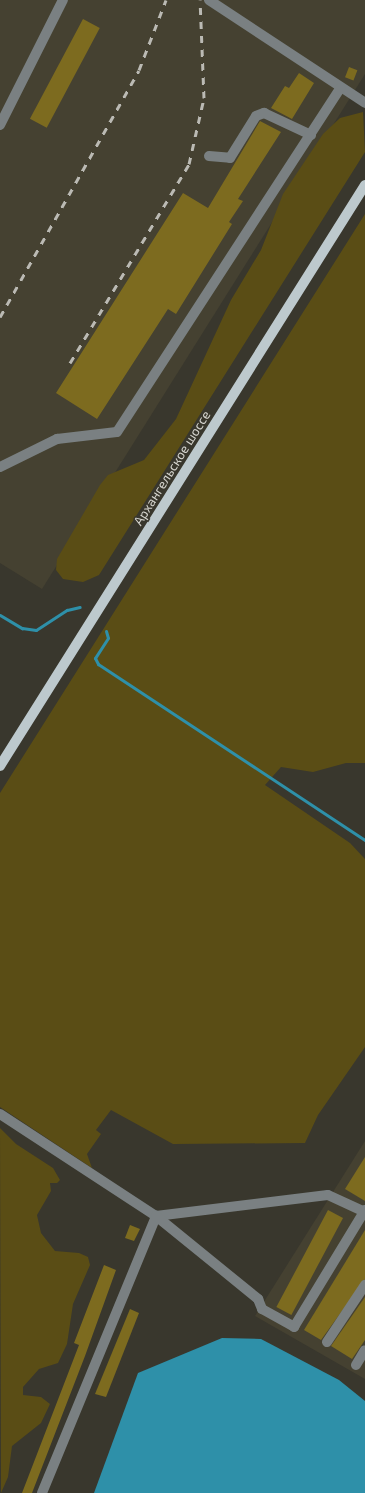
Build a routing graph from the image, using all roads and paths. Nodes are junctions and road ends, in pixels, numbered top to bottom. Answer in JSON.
{"nodes":[{"id":1,"x":63,"y":0,"type":"edge"},
{"id":2,"x":209,"y":0,"type":"edge"},
{"id":3,"x":340,"y":88,"type":"junction"},
{"id":4,"x":365,"y":103,"type":"edge"},
{"id":5,"x":0,"y":125,"type":"edge"},
{"id":6,"x":312,"y":135,"type":"junction"},
{"id":7,"x":209,"y":156,"type":"dead end"},
{"id":8,"x":365,"y":185,"type":"edge"},
{"id":9,"x":0,"y":467,"type":"edge"},
{"id":10,"x":0,"y":766,"type":"edge"},
{"id":11,"x":0,"y":1114,"type":"edge"},
{"id":12,"x":365,"y":1211,"type":"edge"},
{"id":13,"x":156,"y":1216,"type":"junction"},
{"id":14,"x":365,"y":1284,"type":"edge"},
{"id":15,"x":327,"y":1342,"type":"dead end"},
{"id":16,"x":365,"y":1350,"type":"edge"},
{"id":17,"x":356,"y":1365,"type":"dead end"},
{"id":18,"x":42,"y":1493,"type":"edge"}],
"edges":[{"from":1,"to":5,"type":"lane"},
{"from":2,"to":3,"type":"lane"},
{"from":3,"to":4,"type":"lane"},
{"from":3,"to":6,"type":"lane"},
{"from":6,"to":7,"type":"lane"},
{"from":6,"to":9,"type":"lane"},
{"from":8,"to":10,"type":"main road","name":"Архангельское шоссе"},
{"from":11,"to":13,"type":"lane"},
{"from":12,"to":13,"type":"lane"},
{"from":12,"to":13,"type":"lane"},
{"from":13,"to":18,"type":"lane"},
{"from":14,"to":15,"type":"lane"},
{"from":16,"to":17,"type":"lane"}]}
